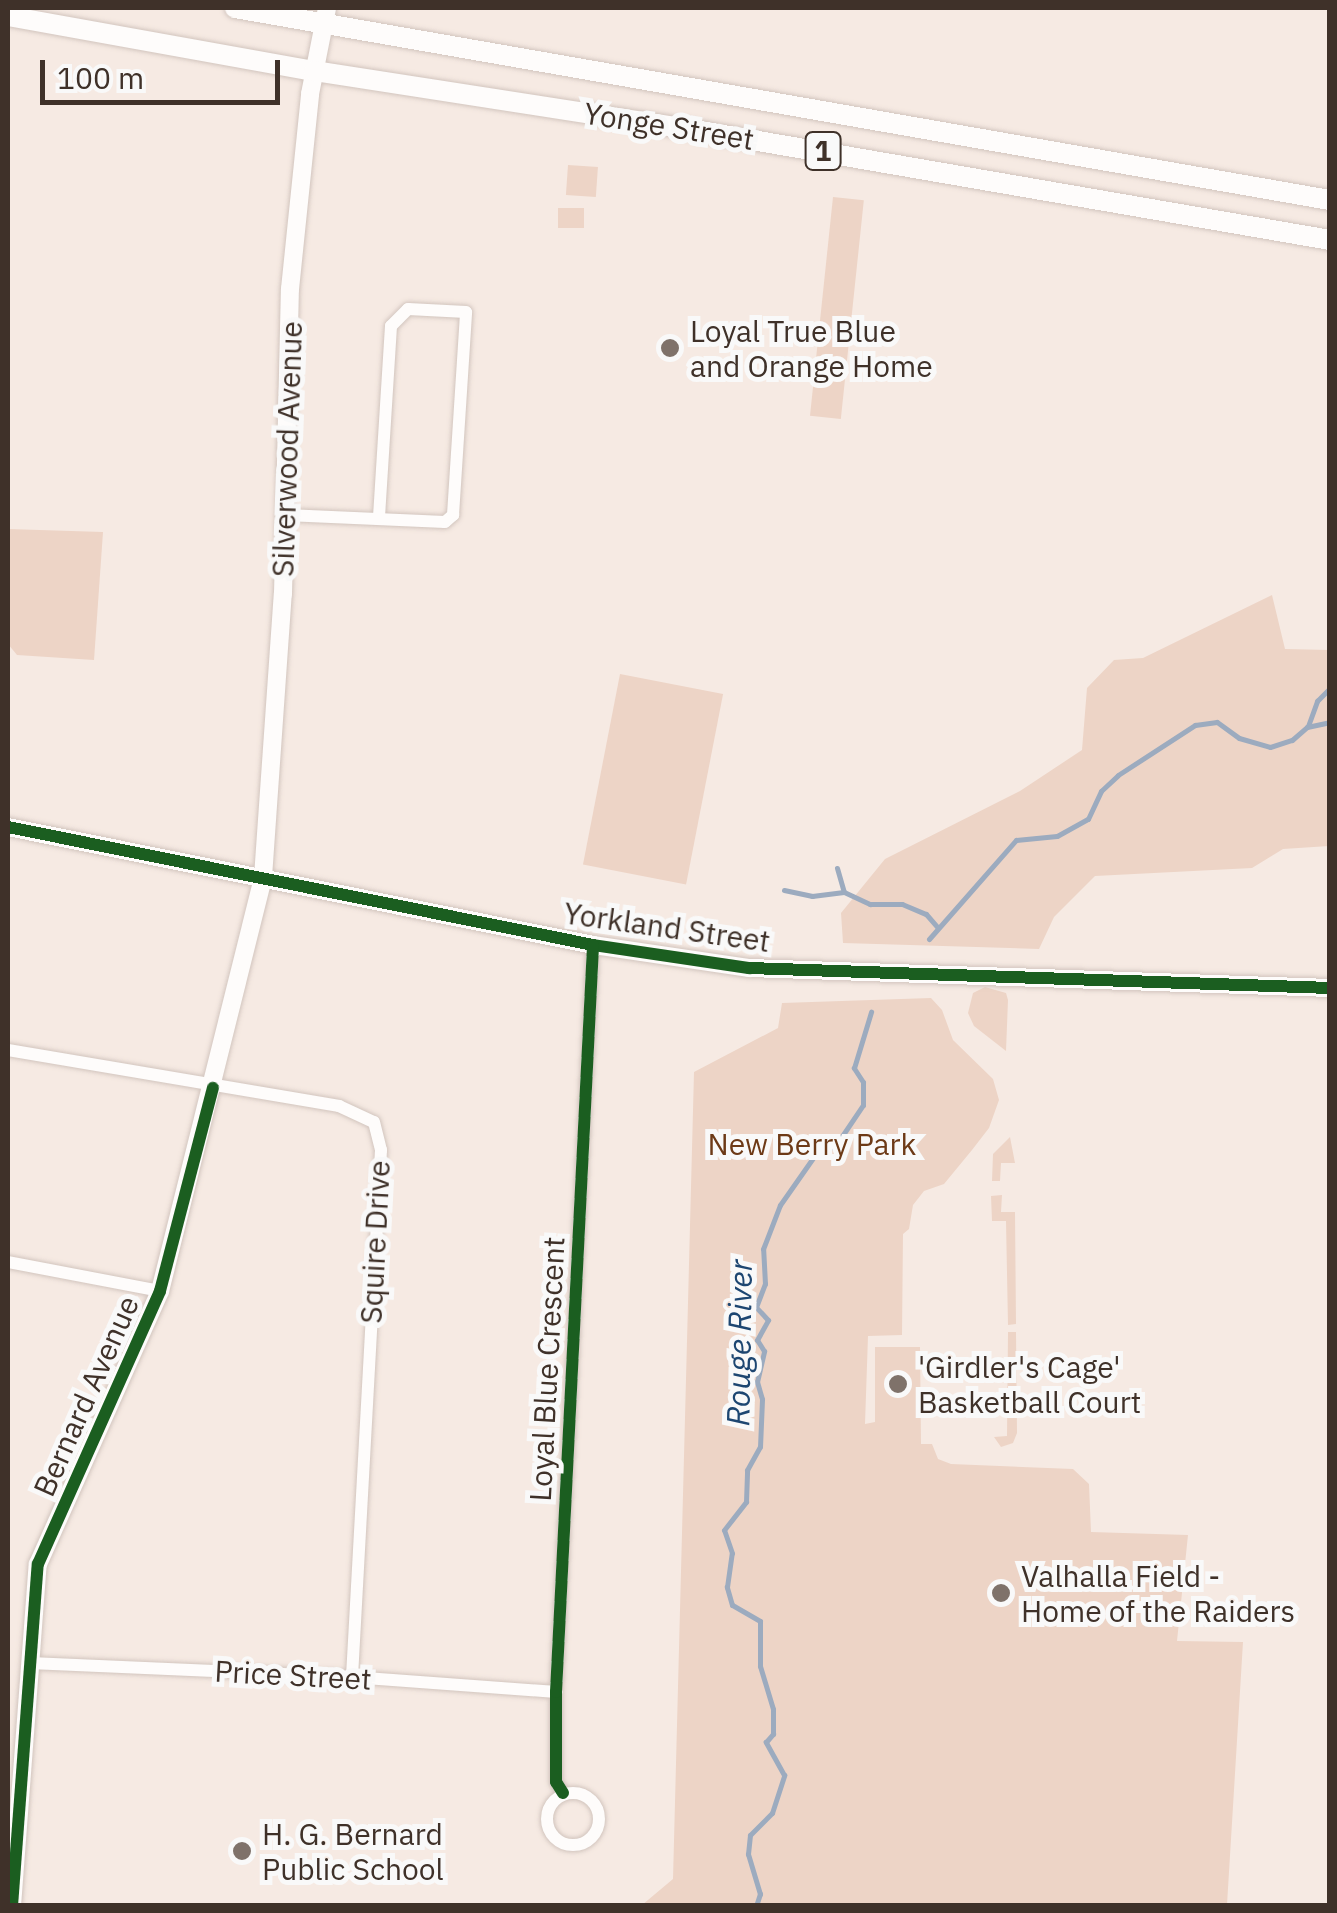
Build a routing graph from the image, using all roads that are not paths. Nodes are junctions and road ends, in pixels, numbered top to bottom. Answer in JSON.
{"nodes":[{"id":1,"x":235,"y":8,"type":"edge"},
{"id":2,"x":325,"y":15,"type":"edge"},
{"id":3,"x":8,"y":16,"type":"edge"},
{"id":4,"x":314,"y":72,"type":"junction"},
{"id":5,"x":1330,"y":200,"type":"edge"},
{"id":6,"x":1330,"y":240,"type":"edge"},
{"id":7,"x":286,"y":515,"type":"junction"},
{"id":8,"x":379,"y":519,"type":"junction"},
{"id":9,"x":8,"y":826,"type":"edge"},
{"id":10,"x":263,"y":877,"type":"junction"},
{"id":11,"x":593,"y":946,"type":"junction"},
{"id":12,"x":1330,"y":988,"type":"edge"},
{"id":13,"x":8,"y":1050,"type":"edge"},
{"id":14,"x":213,"y":1088,"type":"junction"},
{"id":15,"x":8,"y":1262,"type":"edge"},
{"id":16,"x":160,"y":1291,"type":"junction"},
{"id":17,"x":30,"y":1663,"type":"junction"},
{"id":18,"x":352,"y":1677,"type":"junction"},
{"id":19,"x":556,"y":1692,"type":"junction"},
{"id":20,"x":563,"y":1793,"type":"junction"},
{"id":21,"x":12,"y":1906,"type":"edge"}],
"edges":[{"from":1,"to":2,"type":"main road","name":"Yonge Street","number":"1"},
{"from":2,"to":4,"type":"street","name":"Silverwood Avenue"},
{"from":2,"to":5,"type":"main road","name":"Yonge Street","number":"1"},
{"from":3,"to":4,"type":"main road","name":"Yonge Street","number":"1"},
{"from":4,"to":6,"type":"main road","name":"Yonge Street","number":"1"},
{"from":4,"to":7,"type":"street","name":"Silverwood Avenue"},
{"from":7,"to":8,"type":"street"},
{"from":7,"to":10,"type":"street","name":"Silverwood Avenue"},
{"from":8,"to":8,"type":"street"},
{"from":9,"to":10,"type":"street","name":"Yorkland Street"},
{"from":10,"to":11,"type":"street","name":"Yorkland Street"},
{"from":10,"to":14,"type":"street","name":"Bernard Avenue"},
{"from":11,"to":12,"type":"street","name":"Yorkland Street"},
{"from":11,"to":19,"type":"street","name":"Loyal Blue Crescent"},
{"from":13,"to":14,"type":"street","name":"Squire Drive"},
{"from":14,"to":16,"type":"street","name":"Bernard Avenue"},
{"from":14,"to":18,"type":"street","name":"Squire Drive"},
{"from":15,"to":16,"type":"street"},
{"from":16,"to":17,"type":"street","name":"Bernard Avenue"},
{"from":17,"to":18,"type":"street","name":"Price Street"},
{"from":17,"to":21,"type":"street","name":"Bernard Avenue"},
{"from":18,"to":19,"type":"street","name":"Price Street"},
{"from":19,"to":20,"type":"street","name":"Loyal Blue Crescent"},
{"from":20,"to":20,"type":"street","name":"Loyal Blue Crescent"}]}
